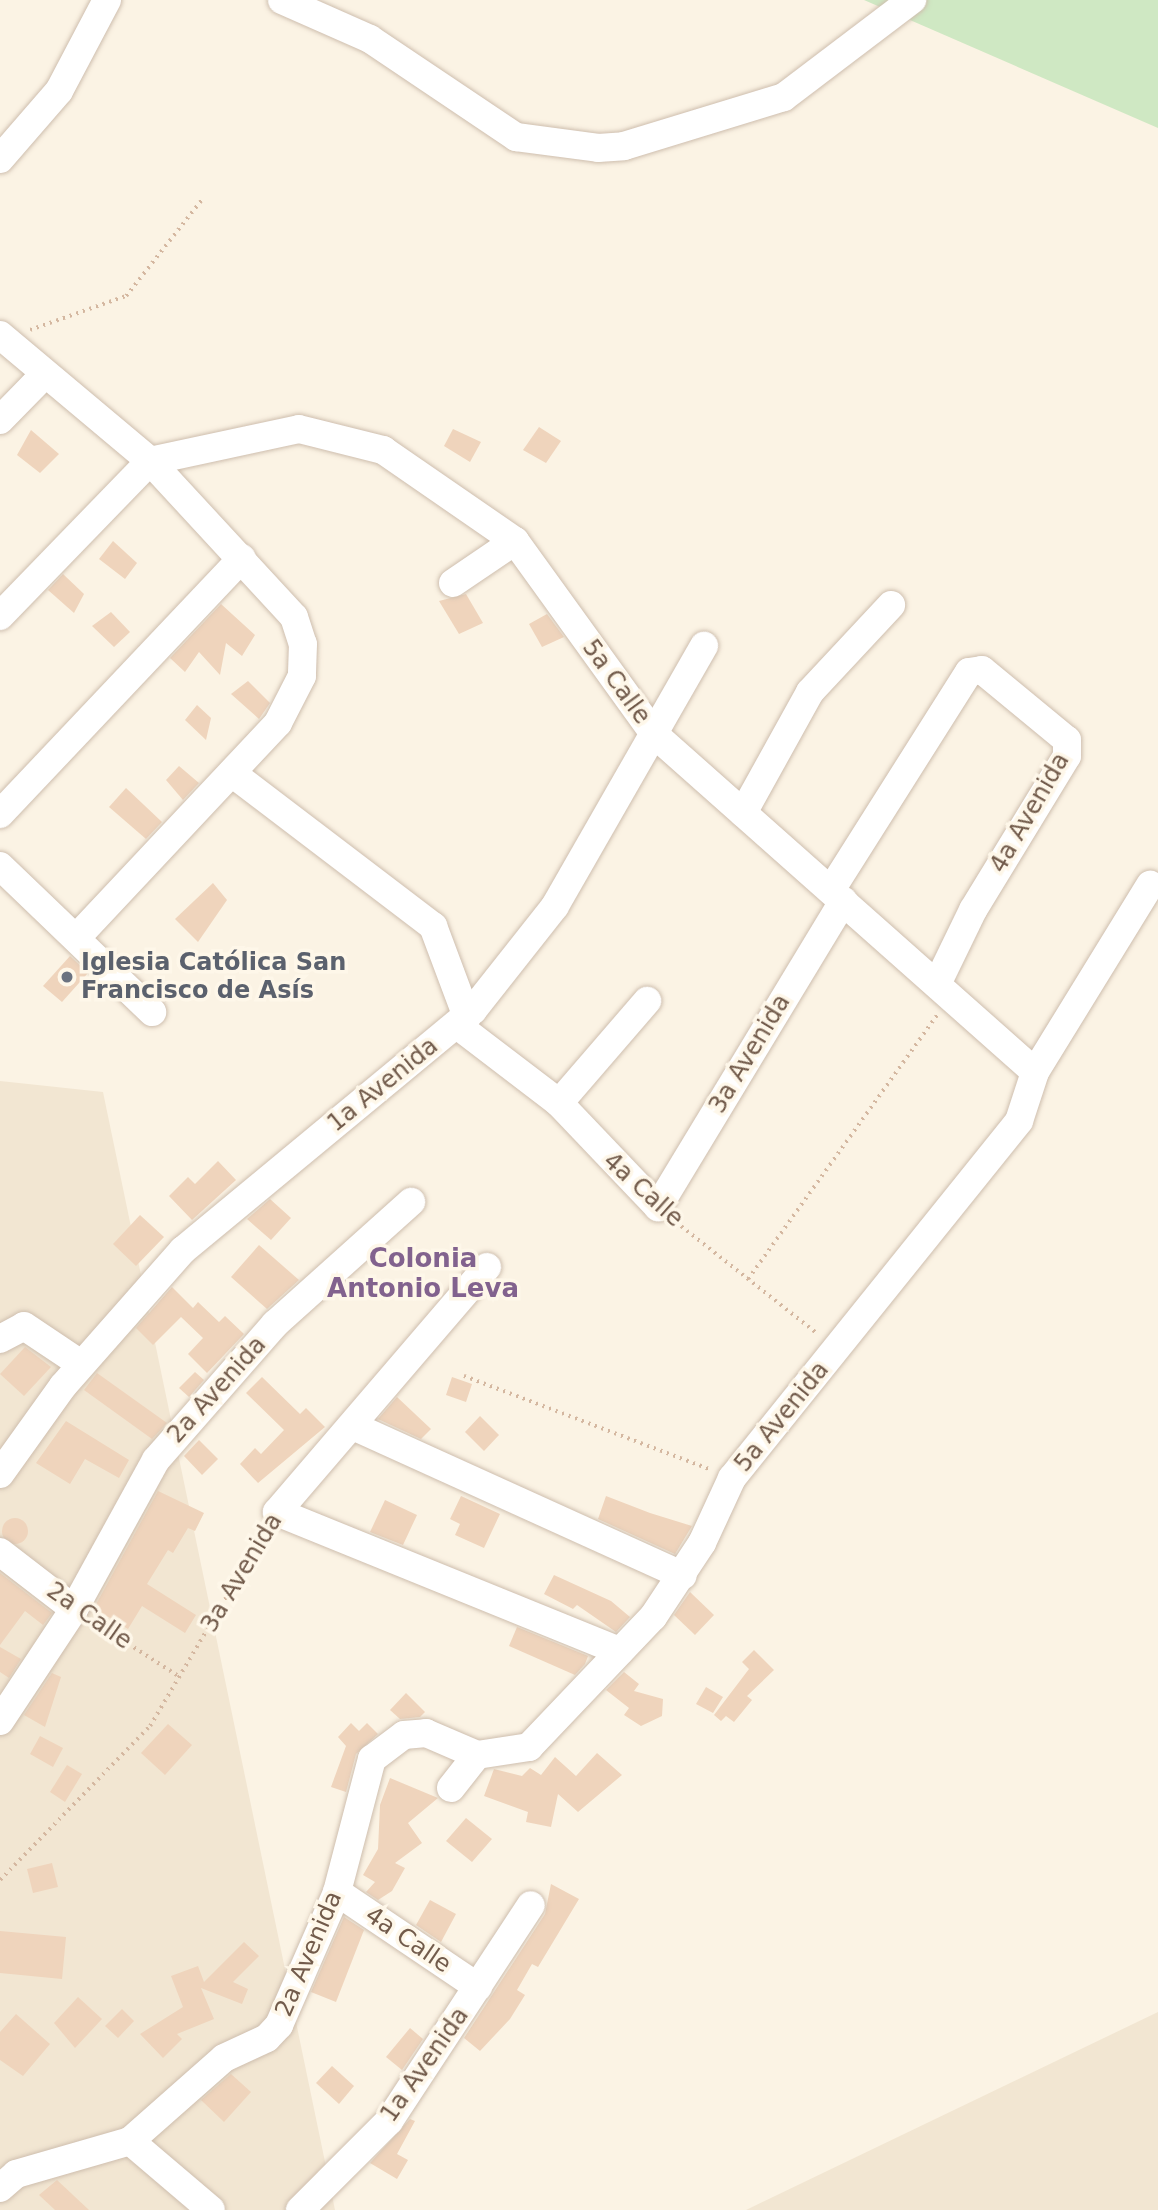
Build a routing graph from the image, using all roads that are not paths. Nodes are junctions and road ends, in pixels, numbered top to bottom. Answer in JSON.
{"nodes":[{"id":1,"x":107,"y":0,"type":"edge"},
{"id":2,"x":282,"y":0,"type":"edge"},
{"id":3,"x":912,"y":0,"type":"edge"},
{"id":4,"x":0,"y":159,"type":"edge"},
{"id":5,"x":2,"y":337,"type":"edge"},
{"id":6,"x":43,"y":376,"type":"junction"},
{"id":7,"x":0,"y":420,"type":"edge"},
{"id":8,"x":150,"y":461,"type":"junction"},
{"id":9,"x":514,"y":541,"type":"junction"},
{"id":10,"x":242,"y":558,"type":"junction"},
{"id":11,"x":453,"y":583,"type":"dead end"},
{"id":12,"x":891,"y":605,"type":"dead end"},
{"id":13,"x":0,"y":616,"type":"edge"},
{"id":14,"x":704,"y":646,"type":"dead end"},
{"id":15,"x":982,"y":670,"type":"joint"},
{"id":16,"x":654,"y":734,"type":"junction"},
{"id":17,"x":232,"y":773,"type":"junction"},
{"id":18,"x":0,"y":814,"type":"edge"},
{"id":19,"x":743,"y":814,"type":"junction"},
{"id":20,"x":0,"y":866,"type":"edge"},
{"id":21,"x":1150,"y":884,"type":"dead end"},
{"id":22,"x":837,"y":896,"type":"junction"},
{"id":23,"x":76,"y":938,"type":"junction"},
{"id":24,"x":944,"y":990,"type":"junction"},
{"id":25,"x":647,"y":1001,"type":"dead end"},
{"id":26,"x":152,"y":1012,"type":"dead end"},
{"id":27,"x":462,"y":1021,"type":"junction"},
{"id":28,"x":1035,"y":1072,"type":"junction"},
{"id":29,"x":559,"y":1102,"type":"junction"},
{"id":30,"x":411,"y":1202,"type":"dead end"},
{"id":31,"x":658,"y":1207,"type":"joint"},
{"id":32,"x":487,"y":1267,"type":"dead end"},
{"id":33,"x":0,"y":1339,"type":"edge"},
{"id":34,"x":81,"y":1364,"type":"junction"},
{"id":35,"x":353,"y":1426,"type":"junction"},
{"id":36,"x":0,"y":1474,"type":"edge"},
{"id":37,"x":0,"y":1552,"type":"edge"},
{"id":38,"x":683,"y":1576,"type":"junction"},
{"id":39,"x":74,"y":1609,"type":"junction"},
{"id":40,"x":621,"y":1651,"type":"junction"},
{"id":41,"x":0,"y":1721,"type":"edge"},
{"id":42,"x":477,"y":1755,"type":"junction"},
{"id":43,"x":451,"y":1788,"type":"dead end"},
{"id":44,"x":337,"y":1892,"type":"junction"},
{"id":45,"x":531,"y":1905,"type":"dead end"},
{"id":46,"x":478,"y":1987,"type":"junction"},
{"id":47,"x":130,"y":2141,"type":"junction"},
{"id":48,"x":0,"y":2188,"type":"edge"},
{"id":49,"x":211,"y":2210,"type":"edge"},
{"id":50,"x":300,"y":2210,"type":"edge"}],
"edges":[{"from":1,"to":4,"type":"street"},
{"from":2,"to":3,"type":"street"},
{"from":5,"to":6,"type":"street"},
{"from":6,"to":7,"type":"street"},
{"from":6,"to":8,"type":"street"},
{"from":8,"to":9,"type":"street","name":"5a Calle"},
{"from":8,"to":10,"type":"street"},
{"from":8,"to":13,"type":"street"},
{"from":9,"to":11,"type":"street"},
{"from":9,"to":16,"type":"street","name":"5a Calle"},
{"from":10,"to":17,"type":"street"},
{"from":10,"to":18,"type":"street"},
{"from":12,"to":19,"type":"street"},
{"from":14,"to":16,"type":"street","name":"1a Avenida"},
{"from":15,"to":22,"type":"street","name":"3a Avenida"},
{"from":15,"to":24,"type":"street","name":"4a Avenida"},
{"from":16,"to":19,"type":"street","name":"5a Calle"},
{"from":16,"to":27,"type":"street","name":"1a Avenida"},
{"from":17,"to":23,"type":"street"},
{"from":17,"to":27,"type":"street"},
{"from":19,"to":22,"type":"street","name":"5a Calle"},
{"from":20,"to":23,"type":"street"},
{"from":21,"to":28,"type":"street","name":"5a Avenida"},
{"from":22,"to":24,"type":"street","name":"5a Calle"},
{"from":22,"to":31,"type":"street","name":"3a Avenida"},
{"from":23,"to":26,"type":"street"},
{"from":24,"to":28,"type":"street","name":"5a Calle"},
{"from":25,"to":29,"type":"street"},
{"from":27,"to":29,"type":"street","name":"4a Calle"},
{"from":27,"to":34,"type":"street","name":"1a Avenida"},
{"from":28,"to":38,"type":"street","name":"5a Avenida"},
{"from":29,"to":31,"type":"street","name":"4a Calle"},
{"from":30,"to":39,"type":"street","name":"2a Avenida"},
{"from":32,"to":35,"type":"street","name":"3a Avenida"},
{"from":33,"to":34,"type":"street"},
{"from":34,"to":36,"type":"street","name":"1a Avenida"},
{"from":35,"to":38,"type":"street"},
{"from":35,"to":40,"type":"street","name":"3a Avenida"},
{"from":37,"to":39,"type":"street","name":"2a Calle"},
{"from":38,"to":40,"type":"street","name":"5a Avenida"},
{"from":39,"to":41,"type":"street","name":"2a Avenida"},
{"from":40,"to":42,"type":"street","name":"5a Avenida"},
{"from":42,"to":43,"type":"street"},
{"from":42,"to":44,"type":"street","name":"2a Avenida"},
{"from":44,"to":46,"type":"street","name":"4a Calle"},
{"from":44,"to":47,"type":"street","name":"2a Avenida"},
{"from":45,"to":46,"type":"street","name":"1a Avenida"},
{"from":46,"to":50,"type":"street","name":"1a Avenida"},
{"from":47,"to":48,"type":"street","name":"2a Avenida"},
{"from":47,"to":49,"type":"street"}]}
